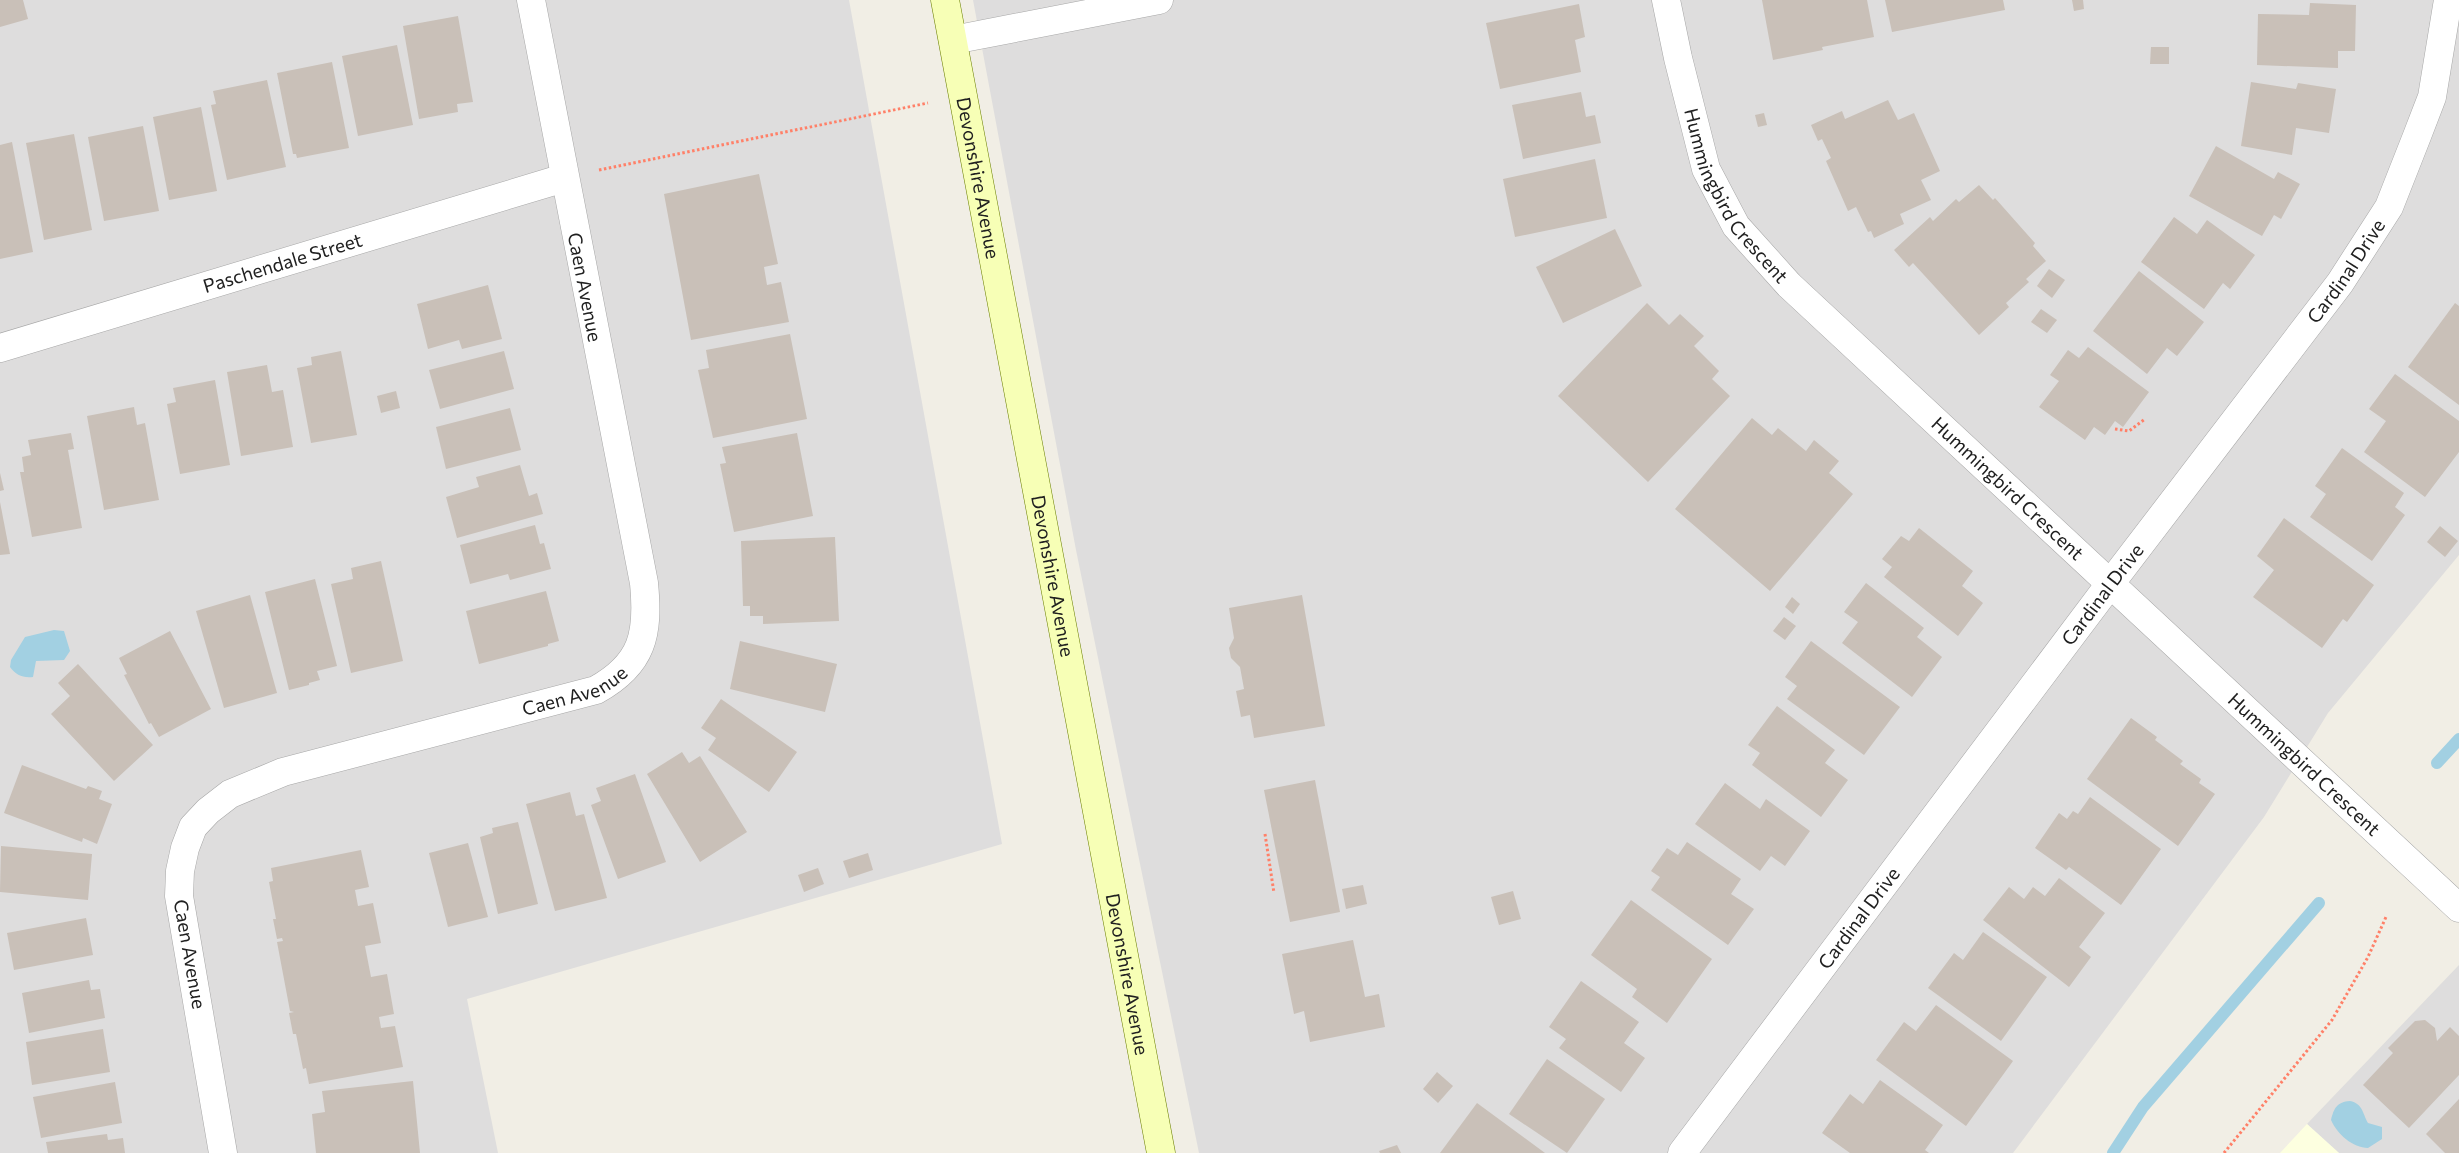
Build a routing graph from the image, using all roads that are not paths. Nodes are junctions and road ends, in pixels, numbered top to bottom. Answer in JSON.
{"nodes":[{"id":1,"x":531,"y":0,"type":"edge"},
{"id":2,"x":945,"y":0,"type":"edge"},
{"id":3,"x":1159,"y":0,"type":"edge"},
{"id":4,"x":1666,"y":0,"type":"edge"},
{"id":5,"x":2448,"y":0,"type":"edge"},
{"id":6,"x":953,"y":40,"type":"junction"},
{"id":7,"x":564,"y":178,"type":"junction"},
{"id":8,"x":0,"y":348,"type":"edge"},
{"id":9,"x":2110,"y":584,"type":"junction"},
{"id":10,"x":2459,"y":908,"type":"edge"},
{"id":11,"x":223,"y":1153,"type":"edge"},
{"id":12,"x":1161,"y":1153,"type":"edge"},
{"id":13,"x":1682,"y":1153,"type":"edge"}],
"edges":[{"from":1,"to":7,"type":"street","name":"Caen Avenue"},
{"from":2,"to":6,"type":"main road","name":"Devonshire Avenue"},
{"from":3,"to":6,"type":"street"},
{"from":4,"to":9,"type":"street","name":"Hummingbird Crescent"},
{"from":5,"to":9,"type":"street","name":"Cardinal Drive"},
{"from":6,"to":12,"type":"main road","name":"Devonshire Avenue"},
{"from":7,"to":8,"type":"street","name":"Paschendale Street"},
{"from":7,"to":11,"type":"street","name":"Caen Avenue"},
{"from":9,"to":10,"type":"street","name":"Hummingbird Crescent"},
{"from":9,"to":13,"type":"street","name":"Cardinal Drive"}]}
